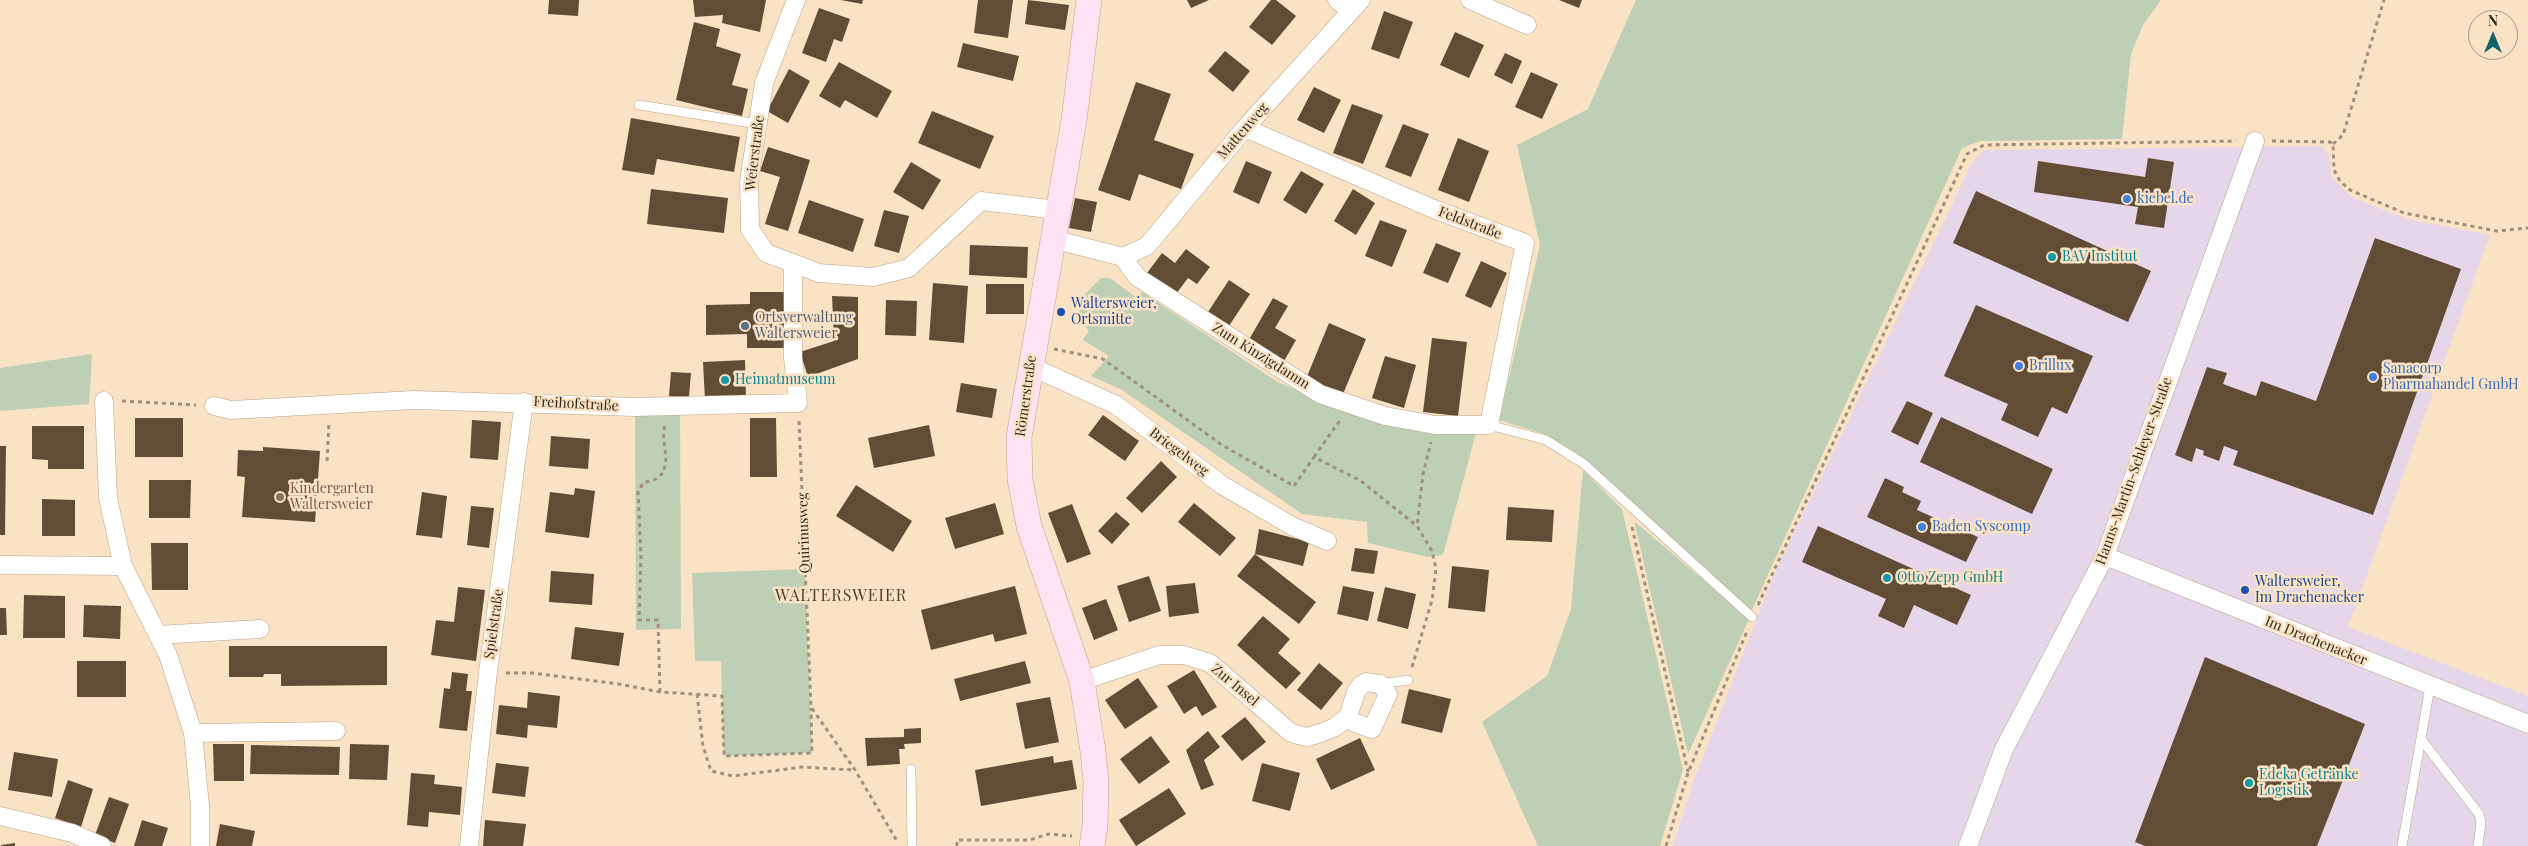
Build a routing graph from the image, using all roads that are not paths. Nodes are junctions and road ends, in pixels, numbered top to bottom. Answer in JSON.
{"nodes":[{"id":1,"x":796,"y":0,"type":"edge"},
{"id":2,"x":1089,"y":0,"type":"edge"},
{"id":3,"x":1470,"y":0,"type":"edge"},
{"id":4,"x":1349,"y":4,"type":"edge"},
{"id":5,"x":1526,"y":25,"type":"dead end"},
{"id":6,"x":639,"y":105,"type":"dead end"},
{"id":7,"x":758,"y":124,"type":"junction"},
{"id":8,"x":1245,"y":128,"type":"junction"},
{"id":9,"x":2255,"y":141,"type":"road end"},
{"id":10,"x":1058,"y":210,"type":"junction"},
{"id":11,"x":1052,"y":239,"type":"junction"},
{"id":12,"x":1123,"y":257,"type":"junction"},
{"id":13,"x":793,"y":263,"type":"junction"},
{"id":14,"x":1032,"y":356,"type":"junction"},
{"id":15,"x":104,"y":401,"type":"road end"},
{"id":16,"x":524,"y":402,"type":"junction"},
{"id":17,"x":214,"y":406,"type":"road end"},
{"id":18,"x":1489,"y":425,"type":"junction"},
{"id":19,"x":1327,"y":540,"type":"dead end"},
{"id":20,"x":2105,"y":556,"type":"junction"},
{"id":21,"x":0,"y":565,"type":"edge"},
{"id":22,"x":124,"y":566,"type":"junction"},
{"id":23,"x":1752,"y":617,"type":"road end"},
{"id":24,"x":260,"y":629,"type":"dead end"},
{"id":25,"x":158,"y":635,"type":"junction"},
{"id":26,"x":1408,"y":680,"type":"road end"},
{"id":27,"x":1082,"y":681,"type":"junction"},
{"id":28,"x":1380,"y":684,"type":"junction"},
{"id":29,"x":2430,"y":687,"type":"junction"},
{"id":30,"x":1348,"y":717,"type":"junction"},
{"id":31,"x":2528,"y":724,"type":"edge"},
{"id":32,"x":336,"y":730,"type":"dead end"},
{"id":33,"x":193,"y":733,"type":"junction"},
{"id":34,"x":2421,"y":739,"type":"junction"},
{"id":35,"x":911,"y":769,"type":"dead end"},
{"id":36,"x":0,"y":816,"type":"edge"},
{"id":37,"x":1093,"y":842,"type":"edge"},
{"id":38,"x":102,"y":846,"type":"edge"},
{"id":39,"x":200,"y":846,"type":"edge"},
{"id":40,"x":469,"y":846,"type":"edge"},
{"id":41,"x":912,"y":846,"type":"edge"},
{"id":42,"x":1968,"y":846,"type":"edge"},
{"id":43,"x":2402,"y":846,"type":"edge"},
{"id":44,"x":2478,"y":846,"type":"edge"}],
"edges":[{"from":1,"to":7,"type":"street","name":"Weierstraße"},
{"from":2,"to":10,"type":"street","name":"Römerstraße"},
{"from":3,"to":5,"type":"street"},
{"from":4,"to":8,"type":"street","name":"Mattenweg"},
{"from":6,"to":7,"type":"lane"},
{"from":7,"to":13,"type":"street","name":"Weierstraße"},
{"from":8,"to":12,"type":"street","name":"Mattenweg"},
{"from":8,"to":18,"type":"street","name":"Feldstraße"},
{"from":9,"to":20,"type":"street","name":"Hanns-Martin-Schleyer-Straße"},
{"from":10,"to":11,"type":"street","name":"Römerstraße"},
{"from":10,"to":13,"type":"street","name":"Weierstraße"},
{"from":11,"to":12,"type":"street"},
{"from":11,"to":14,"type":"street","name":"Römerstraße"},
{"from":12,"to":18,"type":"street","name":"Zum Kinzigdamm"},
{"from":13,"to":16,"type":"street","name":"Freihofstraße"},
{"from":14,"to":19,"type":"street","name":"Briegelweg"},
{"from":14,"to":27,"type":"street","name":"Römerstraße"},
{"from":15,"to":22,"type":"street"},
{"from":16,"to":17,"type":"street","name":"Freihofstraße"},
{"from":16,"to":40,"type":"street","name":"Spielstraße"},
{"from":18,"to":23,"type":"lane"},
{"from":20,"to":29,"type":"street","name":"Im Drachenacker"},
{"from":20,"to":42,"type":"street","name":"Hanns-Martin-Schleyer-Straße"},
{"from":21,"to":22,"type":"street"},
{"from":22,"to":25,"type":"street"},
{"from":24,"to":25,"type":"street"},
{"from":25,"to":33,"type":"street"},
{"from":26,"to":28,"type":"lane"},
{"from":27,"to":30,"type":"street","name":"Zur Insel"},
{"from":27,"to":37,"type":"street","name":"Römerstraße"},
{"from":28,"to":30,"type":"street"},
{"from":28,"to":30,"type":"street"},
{"from":29,"to":31,"type":"street","name":"Im Drachenacker"},
{"from":29,"to":34,"type":"lane"},
{"from":32,"to":33,"type":"street"},
{"from":33,"to":39,"type":"street"},
{"from":34,"to":43,"type":"lane"},
{"from":34,"to":44,"type":"lane"},
{"from":35,"to":41,"type":"lane"},
{"from":36,"to":38,"type":"street"}]}
